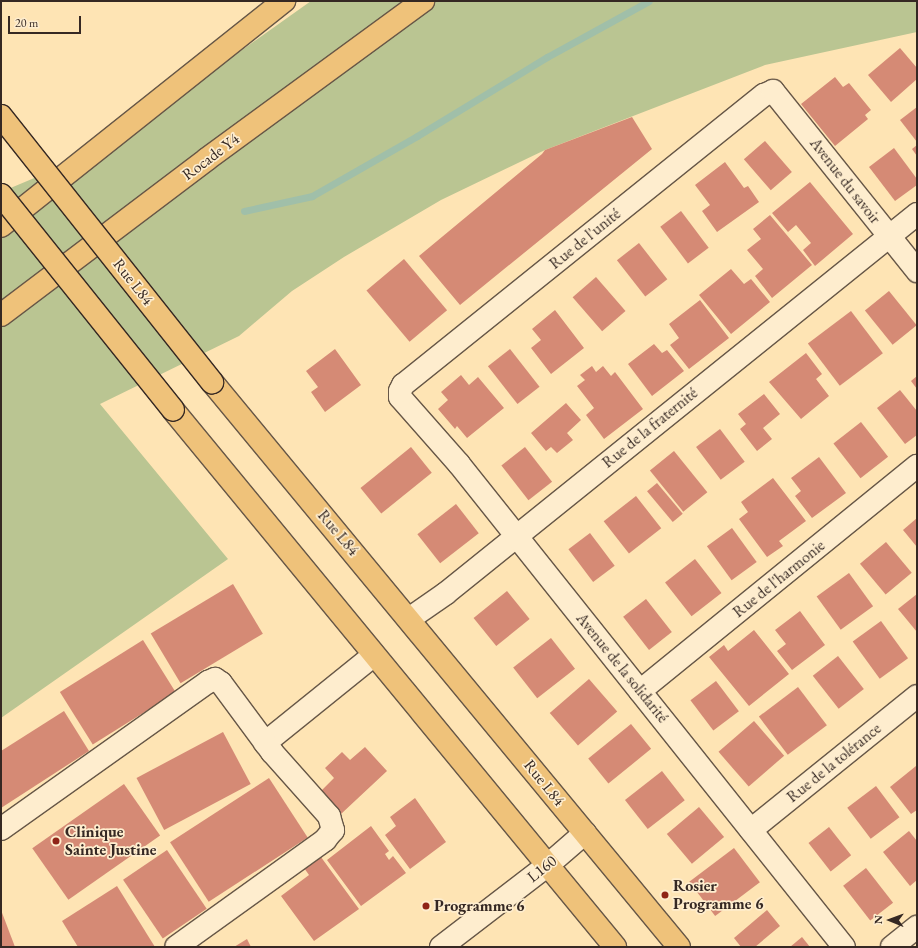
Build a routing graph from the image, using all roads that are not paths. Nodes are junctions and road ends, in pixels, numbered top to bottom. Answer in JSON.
{"nodes":[{"id":1,"x":284,"y":1,"type":"edge"},
{"id":2,"x":423,"y":1,"type":"edge"},
{"id":3,"x":773,"y":91,"type":"joint"},
{"id":4,"x":1,"y":116,"type":"edge"},
{"id":5,"x":1,"y":195,"type":"edge"},
{"id":6,"x":917,"y":214,"type":"edge"},
{"id":7,"x":1,"y":226,"type":"edge"},
{"id":8,"x":888,"y":235,"type":"junction"},
{"id":9,"x":917,"y":271,"type":"edge"},
{"id":10,"x":1,"y":315,"type":"edge"},
{"id":11,"x":400,"y":391,"type":"joint"},
{"id":12,"x":917,"y":466,"type":"edge"},
{"id":13,"x":516,"y":536,"type":"junction"},
{"id":14,"x":409,"y":619,"type":"junction"},
{"id":15,"x":374,"y":654,"type":"junction"},
{"id":16,"x":640,"y":691,"type":"junction"},
{"id":17,"x":917,"y":696,"type":"edge"},
{"id":18,"x":265,"y":743,"type":"junction"},
{"id":19,"x":1,"y":829,"type":"edge"},
{"id":20,"x":751,"y":830,"type":"junction"},
{"id":21,"x":585,"y":832,"type":"junction"},
{"id":22,"x":548,"y":865,"type":"junction"},
{"id":23,"x":917,"y":927,"type":"edge"},
{"id":24,"x":176,"y":947,"type":"edge"},
{"id":25,"x":441,"y":947,"type":"edge"},
{"id":26,"x":615,"y":947,"type":"edge"},
{"id":27,"x":679,"y":947,"type":"edge"},
{"id":28,"x":844,"y":947,"type":"edge"},
{"id":29,"x":892,"y":947,"type":"edge"}],
"edges":[{"from":1,"to":7,"type":"main road"},
{"from":2,"to":10,"type":"main road","name":"Rocade Y4"},
{"from":3,"to":8,"type":"street","name":"Avenue du savoir"},
{"from":3,"to":11,"type":"street","name":"Rue de l'unité"},
{"from":4,"to":14,"type":"main road","name":"Rue L84","bridge":true},
{"from":5,"to":15,"type":"main road","bridge":true},
{"from":6,"to":8,"type":"street","name":"Rue de la fraternité"},
{"from":8,"to":9,"type":"street","name":"Avenue du savoir"},
{"from":8,"to":13,"type":"street","name":"Rue de la fraternité"},
{"from":11,"to":13,"type":"street","name":"Avenue de la solidarité"},
{"from":12,"to":16,"type":"street","name":"Rue de l'harmonie"},
{"from":13,"to":14,"type":"street","name":"Rue de la fraternité"},
{"from":13,"to":16,"type":"street","name":"Avenue de la solidarité"},
{"from":14,"to":21,"type":"main road","name":"Rue L84"},
{"from":15,"to":18,"type":"street"},
{"from":15,"to":22,"type":"main road"},
{"from":16,"to":20,"type":"street","name":"Avenue de la solidarité"},
{"from":17,"to":20,"type":"street","name":"Rue de la tolérance"},
{"from":18,"to":19,"type":"street"},
{"from":18,"to":24,"type":"street"},
{"from":20,"to":28,"type":"street","name":"Avenue de la solidarité"},
{"from":21,"to":22,"type":"street","name":"L160"},
{"from":21,"to":27,"type":"main road","name":"Rue L84"},
{"from":22,"to":25,"type":"street","name":"L160"},
{"from":22,"to":26,"type":"main road"},
{"from":23,"to":29,"type":"street"}]}
